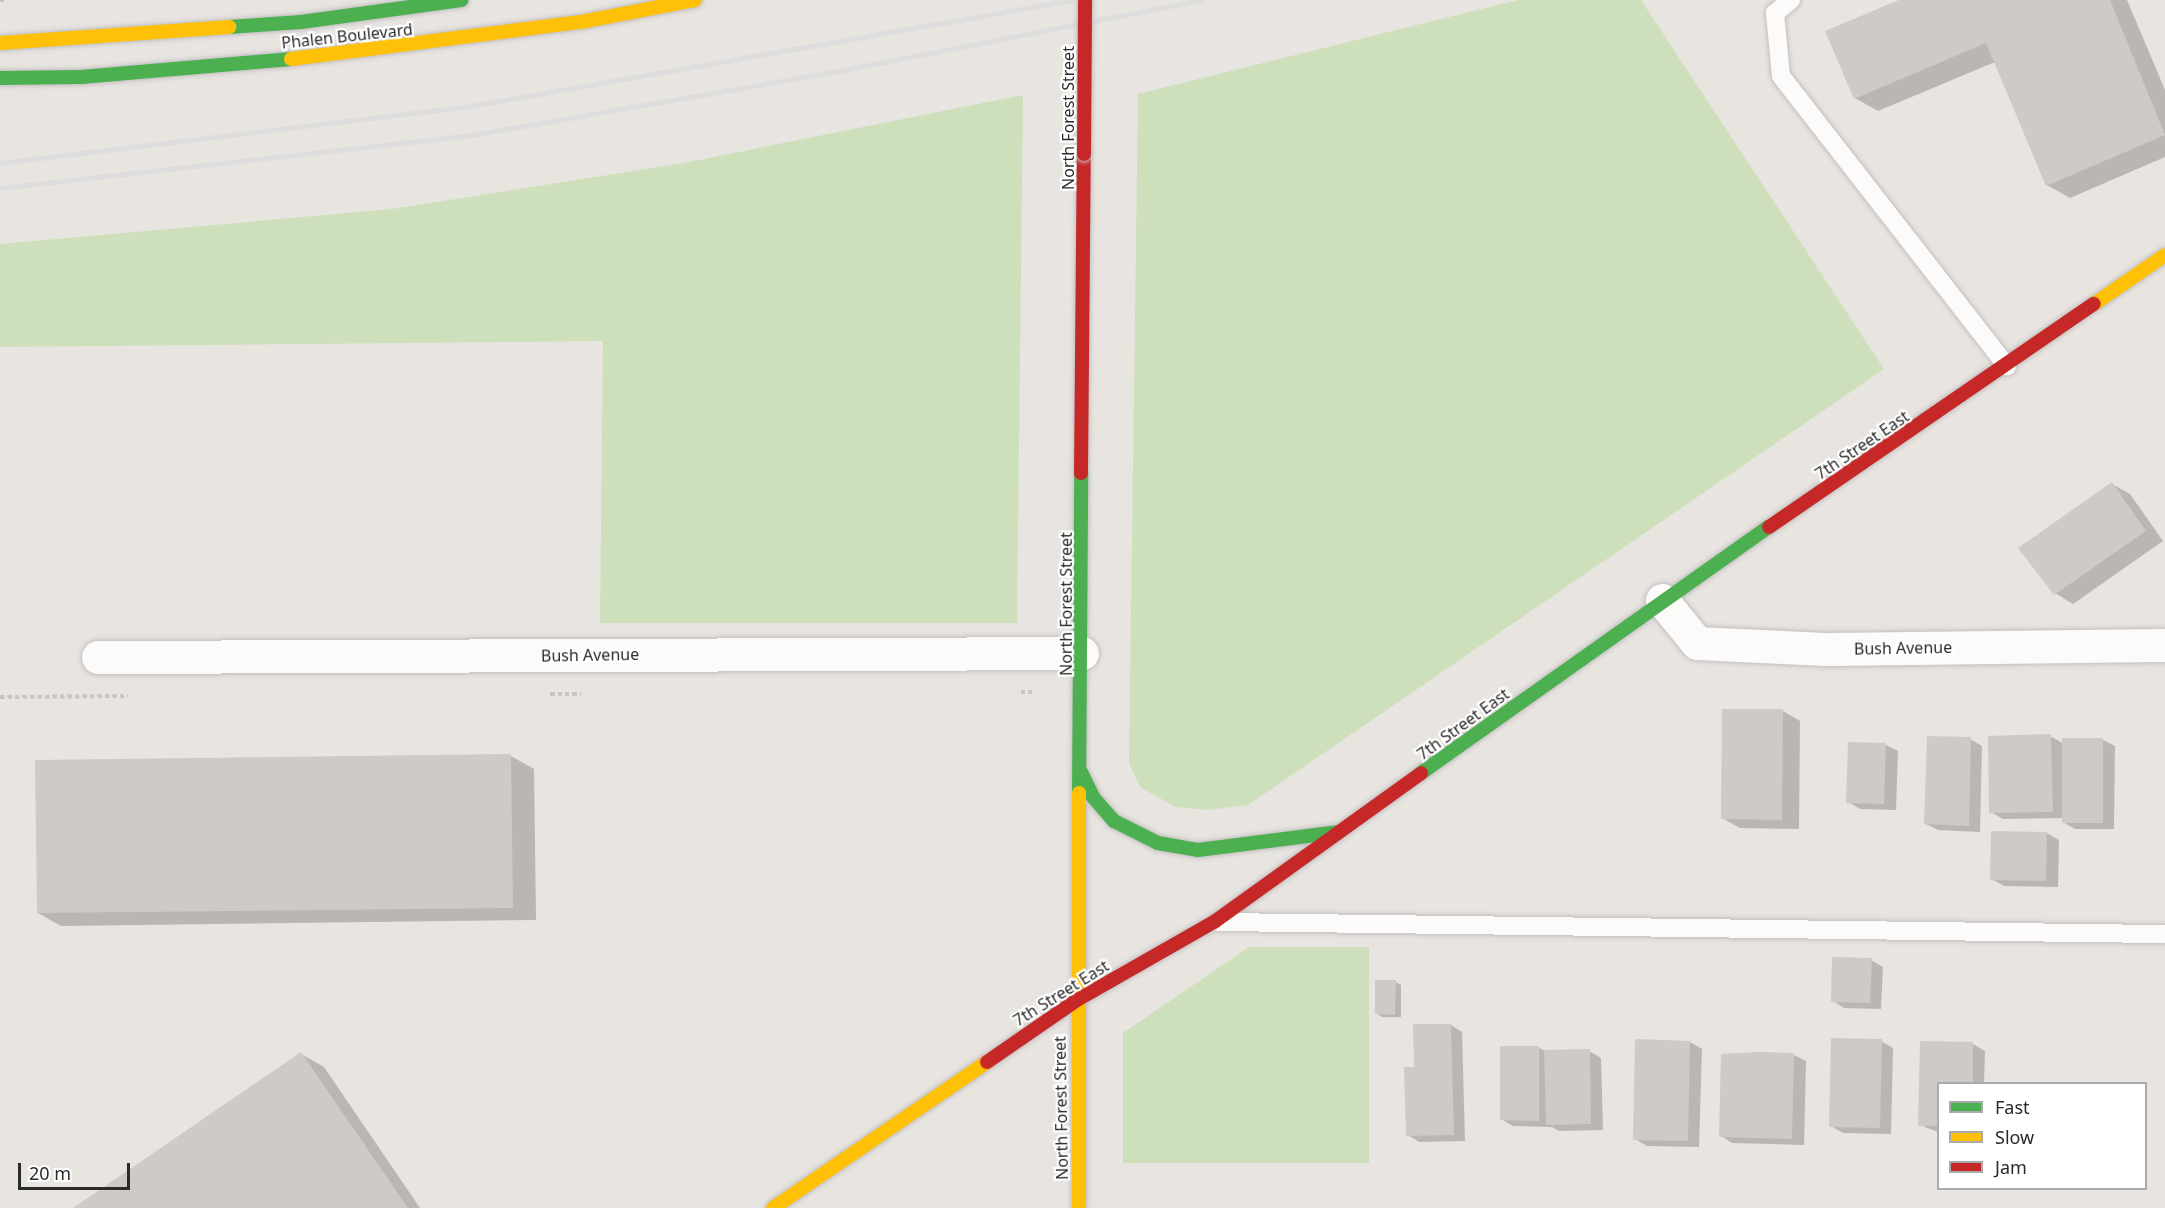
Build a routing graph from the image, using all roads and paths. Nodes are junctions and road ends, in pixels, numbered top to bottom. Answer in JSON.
{"nodes":[{"id":1,"x":0,"y":0,"type":"edge"},
{"id":2,"x":6,"y":0,"type":"edge"},
{"id":3,"x":461,"y":0,"type":"edge"},
{"id":4,"x":695,"y":0,"type":"edge"},
{"id":5,"x":1085,"y":0,"type":"edge"},
{"id":6,"x":1791,"y":0,"type":"edge"},
{"id":7,"x":612,"y":8,"type":"edge"},
{"id":8,"x":0,"y":43,"type":"edge"},
{"id":9,"x":0,"y":78,"type":"edge"},
{"id":10,"x":2165,"y":255,"type":"edge"},
{"id":11,"x":2007,"y":366,"type":"junction"},
{"id":12,"x":1662,"y":600,"type":"junction"},
{"id":13,"x":2165,"y":645,"type":"edge"},
{"id":14,"x":1082,"y":654,"type":"junction"},
{"id":15,"x":98,"y":657,"type":"dead end"},
{"id":16,"x":1081,"y":772,"type":"junction"},
{"id":17,"x":1343,"y":831,"type":"junction"},
{"id":18,"x":1214,"y":922,"type":"junction"},
{"id":19,"x":2165,"y":934,"type":"edge"},
{"id":20,"x":1077,"y":1000,"type":"junction"},
{"id":21,"x":773,"y":1208,"type":"edge"},
{"id":22,"x":1079,"y":1208,"type":"edge"}],
"edges":[{"from":1,"to":2,"type":"path"},
{"from":3,"to":8,"type":"street","name":"Phalen Boulevard"},
{"from":4,"to":7,"type":"street","name":"Phalen Boulevard"},
{"from":5,"to":14,"type":"street","name":"North Forest Street","bridge":true},
{"from":6,"to":11,"type":"lane"},
{"from":7,"to":9,"type":"street","name":"Phalen Boulevard"},
{"from":10,"to":11,"type":"street","name":"7th Street East"},
{"from":11,"to":12,"type":"street","name":"7th Street East"},
{"from":12,"to":13,"type":"street","name":"Bush Avenue"},
{"from":12,"to":17,"type":"street","name":"7th Street East"},
{"from":14,"to":15,"type":"street","name":"Bush Avenue"},
{"from":14,"to":16,"type":"street","name":"North Forest Street"},
{"from":16,"to":17,"type":"street"},
{"from":16,"to":20,"type":"street","name":"North Forest Street"},
{"from":17,"to":18,"type":"street","name":"7th Street East"},
{"from":18,"to":19,"type":"lane"},
{"from":18,"to":20,"type":"street","name":"7th Street East"},
{"from":20,"to":21,"type":"street","name":"7th Street East"},
{"from":20,"to":22,"type":"street","name":"North Forest Street"}]}
